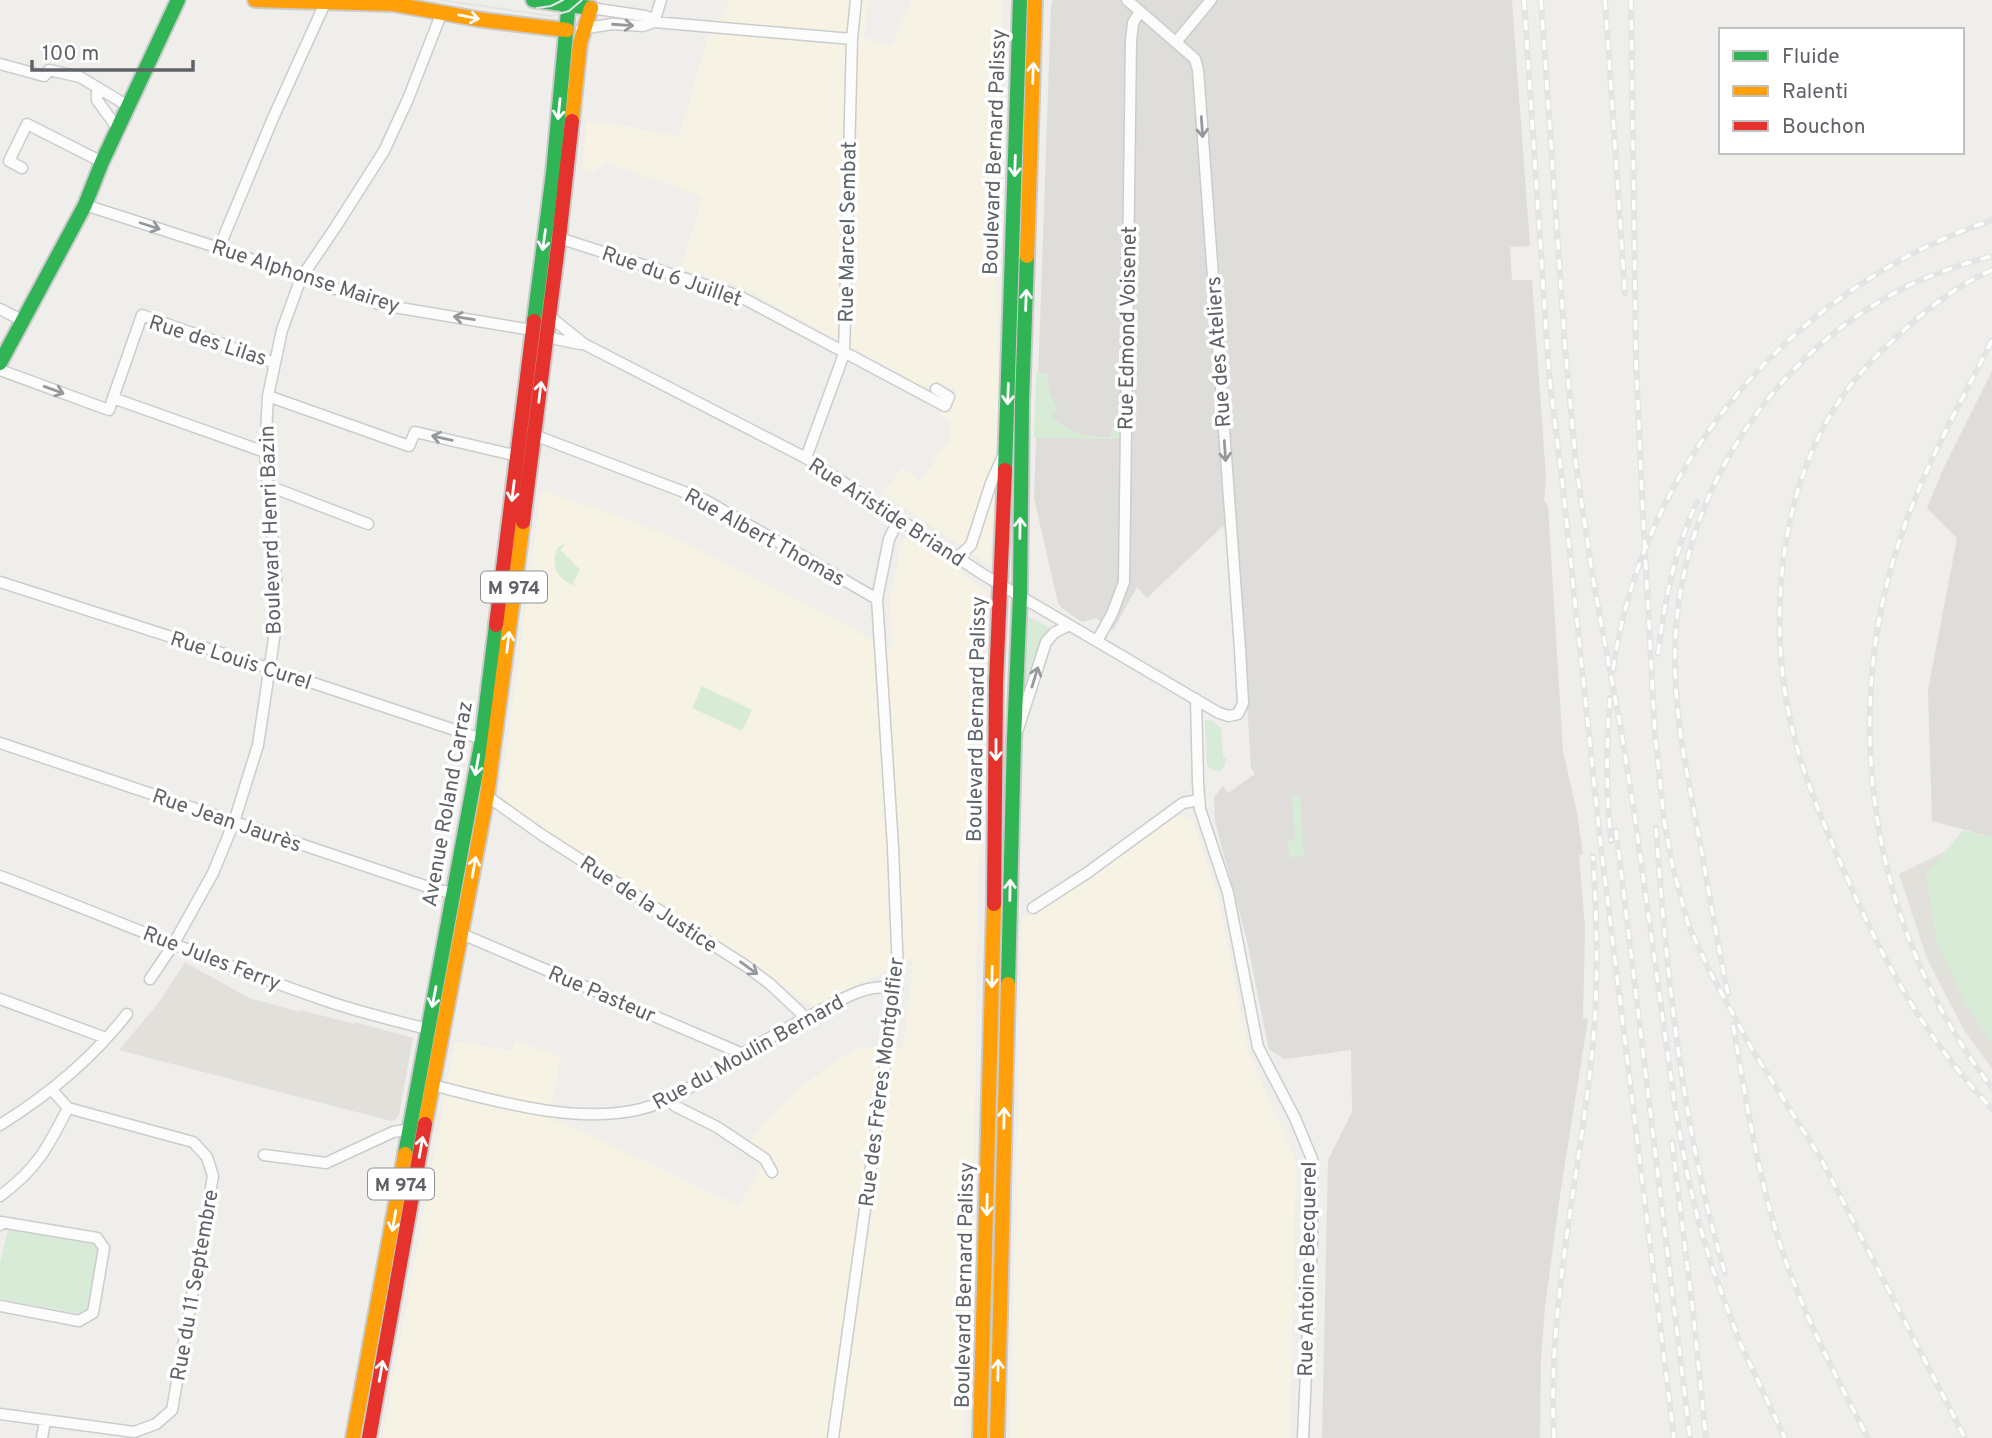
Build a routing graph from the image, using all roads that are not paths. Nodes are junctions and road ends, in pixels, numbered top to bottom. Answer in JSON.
{"nodes":[{"id":1,"x":178,"y":0,"type":"edge"},
{"id":2,"x":255,"y":0,"type":"edge"},
{"id":3,"x":533,"y":0,"type":"edge"},
{"id":4,"x":661,"y":0,"type":"edge"},
{"id":5,"x":856,"y":0,"type":"edge"},
{"id":6,"x":1020,"y":0,"type":"edge"},
{"id":7,"x":1035,"y":0,"type":"edge"},
{"id":8,"x":1128,"y":0,"type":"edge"},
{"id":9,"x":1211,"y":0,"type":"edge"},
{"id":10,"x":326,"y":1,"type":"edge"},
{"id":11,"x":569,"y":3,"type":"edge"},
{"id":12,"x":592,"y":4,"type":"edge"},
{"id":13,"x":1140,"y":11,"type":"junction"},
{"id":14,"x":442,"y":12,"type":"junction"},
{"id":15,"x":654,"y":22,"type":"junction"},
{"id":16,"x":588,"y":28,"type":"junction"},
{"id":17,"x":566,"y":37,"type":"junction"},
{"id":18,"x":852,"y":39,"type":"junction"},
{"id":19,"x":1176,"y":43,"type":"junction"},
{"id":20,"x":0,"y":64,"type":"edge"},
{"id":21,"x":97,"y":87,"type":"junction"},
{"id":22,"x":128,"y":106,"type":"junction"},
{"id":23,"x":118,"y":129,"type":"junction"},
{"id":24,"x":102,"y":162,"type":"junction"},
{"id":25,"x":22,"y":168,"type":"dead end"},
{"id":26,"x":560,"y":173,"type":"junction"},
{"id":27,"x":85,"y":205,"type":"junction"},
{"id":28,"x":559,"y":238,"type":"junction"},
{"id":29,"x":219,"y":248,"type":"junction"},
{"id":30,"x":300,"y":278,"type":"junction"},
{"id":31,"x":536,"y":301,"type":"junction"},
{"id":32,"x":0,"y":309,"type":"edge"},
{"id":33,"x":549,"y":316,"type":"junction"},
{"id":34,"x":23,"y":321,"type":"junction"},
{"id":35,"x":532,"y":330,"type":"junction"},
{"id":36,"x":546,"y":337,"type":"junction"},
{"id":37,"x":584,"y":344,"type":"junction"},
{"id":38,"x":844,"y":354,"type":"junction"},
{"id":39,"x":0,"y":363,"type":"edge"},
{"id":40,"x":275,"y":363,"type":"junction"},
{"id":41,"x":0,"y":370,"type":"edge"},
{"id":42,"x":936,"y":389,"type":"dead end"},
{"id":43,"x":268,"y":396,"type":"junction"},
{"id":44,"x":113,"y":398,"type":"junction"},
{"id":45,"x":534,"y":435,"type":"junction"},
{"id":46,"x":265,"y":452,"type":"junction"},
{"id":47,"x":1004,"y":455,"type":"junction"},
{"id":48,"x":517,"y":456,"type":"junction"},
{"id":49,"x":806,"y":458,"type":"junction"},
{"id":50,"x":269,"y":486,"type":"junction"},
{"id":51,"x":899,"y":519,"type":"junction"},
{"id":52,"x":368,"y":524,"type":"dead end"},
{"id":53,"x":957,"y":558,"type":"junction"},
{"id":54,"x":0,"y":582,"type":"edge"},
{"id":55,"x":999,"y":584,"type":"junction"},
{"id":56,"x":1020,"y":596,"type":"junction"},
{"id":57,"x":877,"y":599,"type":"junction"},
{"id":58,"x":1069,"y":625,"type":"junction"},
{"id":59,"x":1097,"y":641,"type":"junction"},
{"id":60,"x":271,"y":669,"type":"junction"},
{"id":61,"x":1196,"y":699,"type":"junction"},
{"id":62,"x":1219,"y":713,"type":"joint"},
{"id":63,"x":482,"y":739,"type":"junction"},
{"id":64,"x":1014,"y":739,"type":"junction"},
{"id":65,"x":0,"y":743,"type":"edge"},
{"id":66,"x":487,"y":796,"type":"junction"},
{"id":67,"x":1199,"y":800,"type":"junction"},
{"id":68,"x":234,"y":822,"type":"junction"},
{"id":69,"x":0,"y":876,"type":"edge"},
{"id":70,"x":454,"y":893,"type":"junction"},
{"id":71,"x":1033,"y":908,"type":"dead end"},
{"id":72,"x":462,"y":934,"type":"junction"},
{"id":73,"x":173,"y":944,"type":"junction"},
{"id":74,"x":150,"y":979,"type":"dead end"},
{"id":75,"x":897,"y":989,"type":"junction"},
{"id":76,"x":0,"y":999,"type":"edge"},
{"id":77,"x":127,"y":1014,"type":"dead end"},
{"id":78,"x":804,"y":1019,"type":"junction"},
{"id":79,"x":427,"y":1029,"type":"junction"},
{"id":80,"x":106,"y":1038,"type":"junction"},
{"id":81,"x":743,"y":1054,"type":"junction"},
{"id":82,"x":432,"y":1085,"type":"junction"},
{"id":83,"x":52,"y":1090,"type":"junction"},
{"id":84,"x":669,"y":1100,"type":"junction"},
{"id":85,"x":68,"y":1108,"type":"junction"},
{"id":86,"x":0,"y":1125,"type":"edge"},
{"id":87,"x":411,"y":1129,"type":"junction"},
{"id":88,"x":264,"y":1156,"type":"dead end"},
{"id":89,"x":772,"y":1172,"type":"dead end"},
{"id":90,"x":0,"y":1196,"type":"edge"},
{"id":91,"x":0,"y":1222,"type":"edge"},
{"id":92,"x":0,"y":1306,"type":"edge"},
{"id":93,"x":0,"y":1414,"type":"edge"},
{"id":94,"x":45,"y":1421,"type":"junction"},
{"id":95,"x":42,"y":1438,"type":"edge"},
{"id":96,"x":353,"y":1438,"type":"edge"},
{"id":97,"x":369,"y":1438,"type":"edge"},
{"id":98,"x":833,"y":1438,"type":"edge"},
{"id":99,"x":980,"y":1438,"type":"edge"},
{"id":100,"x":997,"y":1438,"type":"edge"},
{"id":101,"x":1303,"y":1438,"type":"edge"}],
"edges":[{"from":1,"to":22,"type":"main road"},
{"from":2,"to":10,"type":"main road"},
{"from":3,"to":11,"type":"main road"},
{"from":4,"to":15,"type":"street"},
{"from":5,"to":18,"type":"street","name":"Rue Marcel Sembat"},
{"from":6,"to":47,"type":"main road","name":"Boulevard Bernard Palissy","one_way":true},
{"from":56,"to":7,"type":"main road","name":"Boulevard Bernard Palissy","one_way":true},
{"from":8,"to":13,"type":"street","name":"Rue des Ateliers"},
{"from":9,"to":19,"type":"street"},
{"from":10,"to":14,"type":"main road"},
{"from":10,"to":29,"type":"street"},
{"from":11,"to":12,"type":"main road"},
{"from":11,"to":17,"type":"main road","number":"M 974"},
{"from":12,"to":15,"type":"street"},
{"from":12,"to":16,"type":"main road","number":"M 974"},
{"from":13,"to":19,"type":"street","name":"Rue des Ateliers"},
{"from":13,"to":59,"type":"street","name":"Rue Edmond Voisenet"},
{"from":14,"to":17,"type":"main road","one_way":true},
{"from":14,"to":30,"type":"street","name":"Boulevard Henri Bazin"},
{"from":16,"to":15,"type":"street","one_way":true},
{"from":15,"to":18,"type":"street"},
{"from":16,"to":17,"type":"street"},
{"from":16,"to":26,"type":"main road","number":"M 974"},
{"from":17,"to":26,"type":"main road","number":"M 974","one_way":true},
{"from":18,"to":38,"type":"street","name":"Rue Marcel Sembat"},
{"from":19,"to":62,"type":"street","name":"Rue des Ateliers","one_way":true},
{"from":20,"to":21,"type":"street"},
{"from":21,"to":22,"type":"street"},
{"from":21,"to":23,"type":"street"},
{"from":22,"to":23,"type":"main road"},
{"from":23,"to":24,"type":"main road"},
{"from":24,"to":25,"type":"street"},
{"from":24,"to":27,"type":"main road"},
{"from":26,"to":28,"type":"main road","name":"Avenue Roland Carraz","number":"M 974"},
{"from":26,"to":31,"type":"main road","name":"Avenue Roland Carraz","number":"M 974","one_way":true},
{"from":27,"to":29,"type":"street","name":"Rue Alphonse Mairey","one_way":true},
{"from":27,"to":34,"type":"main road"},
{"from":28,"to":33,"type":"main road","name":"Avenue Roland Carraz","number":"M 974"},
{"from":28,"to":38,"type":"street","name":"Rue du 6 Juillet"},
{"from":29,"to":30,"type":"street","name":"Rue Alphonse Mairey"},
{"from":35,"to":30,"type":"street","name":"Rue Alphonse Mairey","one_way":true},
{"from":30,"to":40,"type":"street","name":"Boulevard Henri Bazin"},
{"from":31,"to":35,"type":"main road","name":"Avenue Roland Carraz","number":"M 974"},
{"from":31,"to":36,"type":"main road"},
{"from":32,"to":34,"type":"street"},
{"from":33,"to":36,"type":"main road","name":"Avenue Roland Carraz","number":"M 974"},
{"from":33,"to":37,"type":"street","name":"Rue Aristide Briand"},
{"from":34,"to":39,"type":"main road"},
{"from":35,"to":48,"type":"main road","name":"Avenue Roland Carraz","number":"M 974"},
{"from":36,"to":37,"type":"street","name":"Rue Aristide Briand"},
{"from":45,"to":36,"type":"main road","name":"Avenue Roland Carraz","number":"M 974","one_way":true},
{"from":37,"to":49,"type":"street","name":"Rue Aristide Briand"},
{"from":38,"to":42,"type":"street","name":"Rue du 6 Juillet"},
{"from":38,"to":49,"type":"street","name":"Rue Marcel Sembat"},
{"from":40,"to":43,"type":"street","name":"Boulevard Henri Bazin"},
{"from":40,"to":44,"type":"street","name":"Rue des Lilas"},
{"from":41,"to":44,"type":"street","one_way":true},
{"from":43,"to":46,"type":"street","name":"Boulevard Henri Bazin"},
{"from":48,"to":43,"type":"street","one_way":true},
{"from":44,"to":46,"type":"street"},
{"from":45,"to":57,"type":"street","name":"Rue Albert Thomas"},
{"from":66,"to":45,"type":"main road","name":"Avenue Roland Carraz","number":"M 974","one_way":true},
{"from":46,"to":50,"type":"street","name":"Boulevard Henri Bazin"},
{"from":47,"to":53,"type":"street"},
{"from":47,"to":55,"type":"main road","name":"Boulevard Bernard Palissy"},
{"from":48,"to":63,"type":"main road","name":"Avenue Roland Carraz","number":"M 974","one_way":true},
{"from":49,"to":51,"type":"street","name":"Rue Aristide Briand"},
{"from":50,"to":52,"type":"street"},
{"from":50,"to":60,"type":"street","name":"Boulevard Henri Bazin"},
{"from":51,"to":53,"type":"street","name":"Rue Aristide Briand"},
{"from":51,"to":57,"type":"street","name":"Rue des Frères Montgolfier"},
{"from":53,"to":55,"type":"street","name":"Rue Aristide Briand"},
{"from":54,"to":60,"type":"street","name":"Rue Louis Curel"},
{"from":55,"to":56,"type":"street","name":"Rue Aristide Briand"},
{"from":55,"to":99,"type":"main road","name":"Boulevard Bernard Palissy","one_way":true},
{"from":56,"to":58,"type":"street","name":"Rue Aristide Briand"},
{"from":56,"to":64,"type":"main road","name":"Boulevard Bernard Palissy"},
{"from":57,"to":75,"type":"street","name":"Rue des Frères Montgolfier"},
{"from":58,"to":59,"type":"street","name":"Rue Aristide Briand"},
{"from":64,"to":58,"type":"street","name":"Boulevard Bernard Palissy","one_way":true},
{"from":59,"to":61,"type":"street","name":"Rue Aristide Briand"},
{"from":60,"to":63,"type":"street","name":"Rue Louis Curel"},
{"from":60,"to":68,"type":"street","name":"Boulevard Henri Bazin"},
{"from":61,"to":62,"type":"street","name":"Rue Aristide Briand"},
{"from":61,"to":67,"type":"street","name":"Rue Antoine Becquerel"},
{"from":63,"to":70,"type":"main road","name":"Avenue Roland Carraz","number":"M 974","one_way":true},
{"from":100,"to":64,"type":"main road","name":"Boulevard Bernard Palissy","one_way":true},
{"from":65,"to":68,"type":"street","name":"Rue Jean Jaurès"},
{"from":72,"to":66,"type":"main road","name":"Avenue Roland Carraz","number":"M 974","one_way":true},
{"from":66,"to":78,"type":"street","name":"Rue de la Justice","one_way":true},
{"from":67,"to":71,"type":"street"},
{"from":67,"to":101,"type":"street","name":"Rue Antoine Becquerel"},
{"from":68,"to":70,"type":"street","name":"Rue Jean Jaurès"},
{"from":68,"to":73,"type":"street","name":"Boulevard Henri Bazin"},
{"from":69,"to":73,"type":"street","name":"Rue Jules Ferry"},
{"from":70,"to":72,"type":"main road"},
{"from":70,"to":79,"type":"main road","name":"Avenue Roland Carraz","number":"M 974","one_way":true},
{"from":72,"to":81,"type":"street","name":"Rue Pasteur"},
{"from":72,"to":82,"type":"main road","name":"Avenue Roland Carraz","number":"M 974"},
{"from":73,"to":74,"type":"street","name":"Boulevard Henri Bazin"},
{"from":73,"to":79,"type":"street","name":"Rue Jules Ferry"},
{"from":75,"to":78,"type":"street","name":"Rue du Moulin Bernard"},
{"from":75,"to":98,"type":"street","name":"Rue des Frères Montgolfier"},
{"from":76,"to":80,"type":"street"},
{"from":77,"to":80,"type":"street"},
{"from":78,"to":81,"type":"street","name":"Rue du Moulin Bernard"},
{"from":79,"to":87,"type":"main road","name":"Avenue Roland Carraz","number":"M 974"},
{"from":80,"to":83,"type":"street"},
{"from":81,"to":84,"type":"street","name":"Rue du Moulin Bernard"},
{"from":82,"to":84,"type":"street","name":"Rue du Moulin Bernard"},
{"from":97,"to":82,"type":"main road","name":"Avenue Roland Carraz","number":"M 974","one_way":true},
{"from":83,"to":85,"type":"street"},
{"from":83,"to":86,"type":"street"},
{"from":84,"to":89,"type":"street"},
{"from":85,"to":90,"type":"street"},
{"from":85,"to":94,"type":"street","name":"Rue du 11 Septembre"},
{"from":87,"to":88,"type":"street"},
{"from":87,"to":96,"type":"main road","name":"Avenue Roland Carraz","number":"M 974","one_way":true},
{"from":91,"to":92,"type":"street"},
{"from":93,"to":94,"type":"street","name":"Rue du 11 Septembre"},
{"from":94,"to":95,"type":"street"}]}
